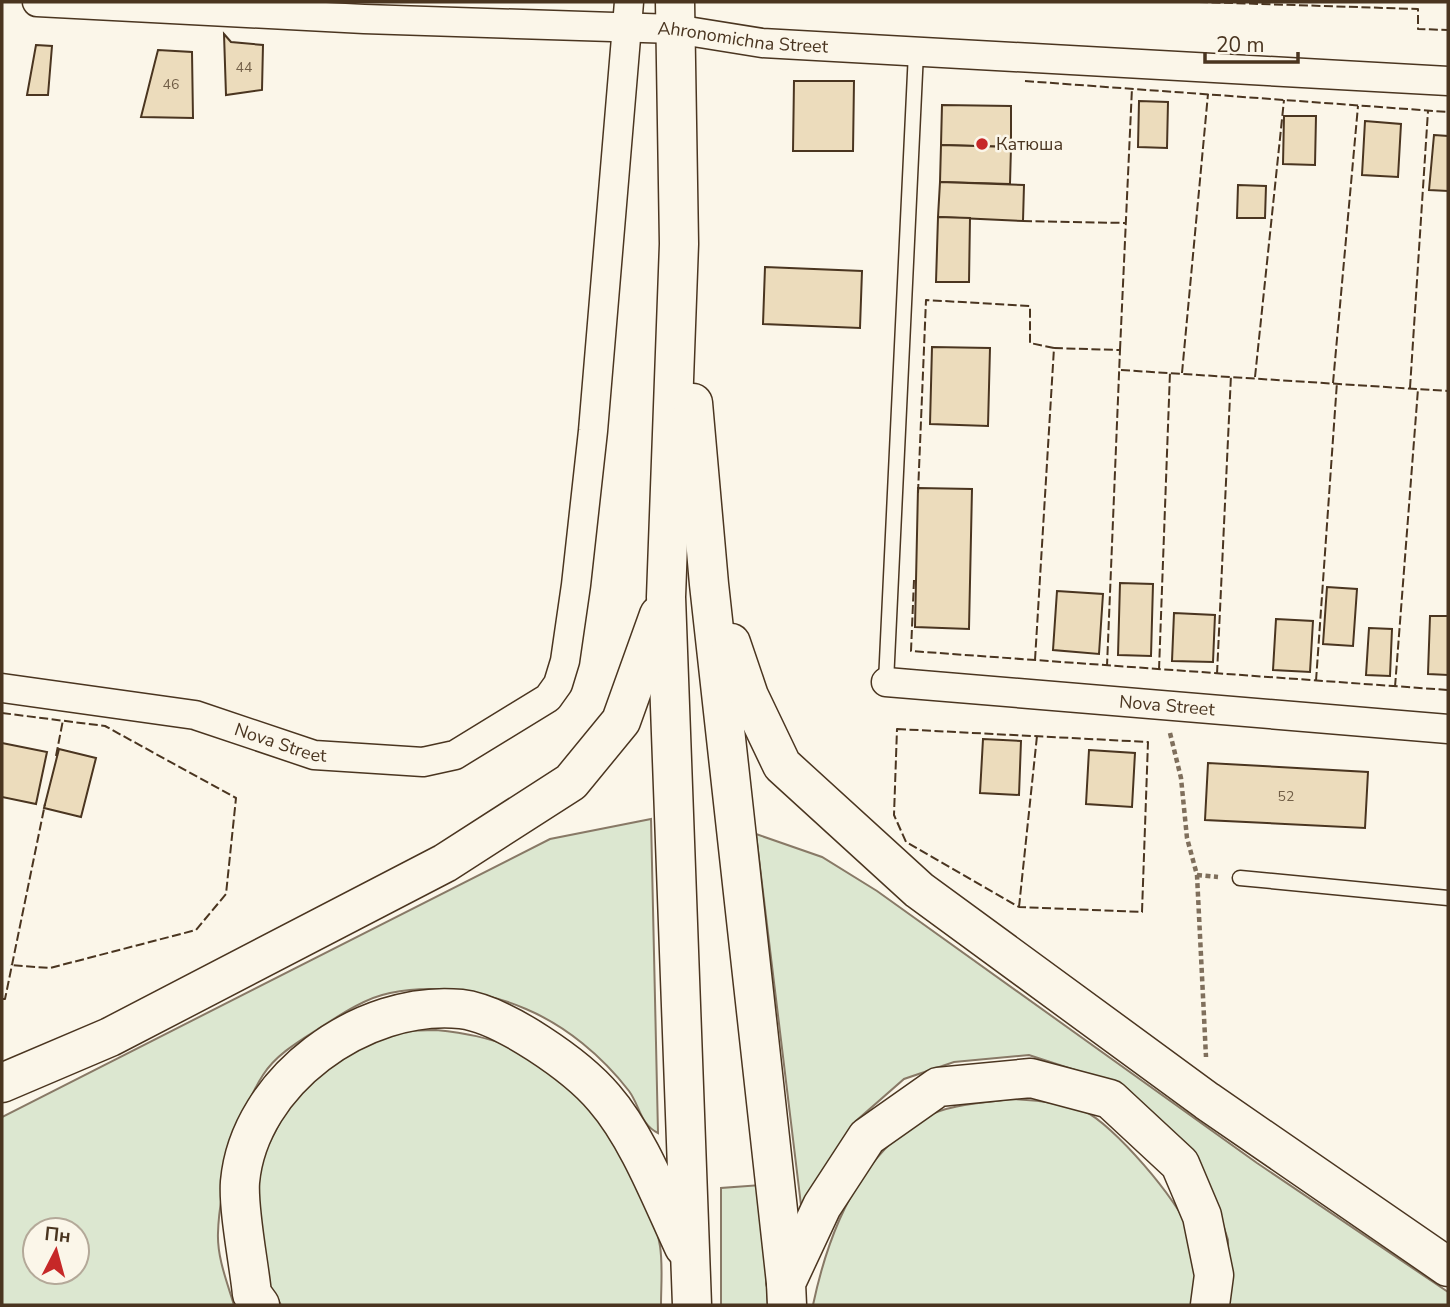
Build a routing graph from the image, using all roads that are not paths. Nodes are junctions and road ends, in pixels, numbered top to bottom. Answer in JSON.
{"nodes":[{"id":1,"x":37,"y":2,"type":"edge"},
{"id":2,"x":629,"y":14,"type":"edge"},
{"id":3,"x":675,"y":15,"type":"edge"},
{"id":4,"x":916,"y":52,"type":"junction"},
{"id":5,"x":1448,"y":81,"type":"edge"},
{"id":6,"x":679,"y":244,"type":"junction"},
{"id":7,"x":709,"y":584,"type":"junction"},
{"id":8,"x":666,"y":597,"type":"junction"},
{"id":9,"x":886,"y":682,"type":"joint"},
{"id":10,"x":2,"y":688,"type":"edge"},
{"id":11,"x":1448,"y":729,"type":"edge"},
{"id":12,"x":1240,"y":878,"type":"dead end"},
{"id":13,"x":1448,"y":898,"type":"edge"},
{"id":14,"x":2,"y":1083,"type":"edge"},
{"id":15,"x":692,"y":1264,"type":"junction"},
{"id":16,"x":1448,"y":1267,"type":"edge"},
{"id":17,"x":787,"y":1294,"type":"edge"},
{"id":18,"x":260,"y":1305,"type":"edge"},
{"id":19,"x":692,"y":1305,"type":"edge"},
{"id":20,"x":1210,"y":1305,"type":"edge"}],
"edges":[{"from":1,"to":2,"type":"street","name":"Ahronomichna Street"},
{"from":2,"to":3,"type":"street","name":"Ahronomichna Street"},
{"from":2,"to":10,"type":"street","name":"Nova Street"},
{"from":3,"to":4,"type":"street","name":"Ahronomichna Street"},
{"from":3,"to":6,"type":"main road"},
{"from":4,"to":5,"type":"street","name":"Ahronomichna Street"},
{"from":4,"to":9,"type":"lane"},
{"from":6,"to":7,"type":"main road"},
{"from":6,"to":8,"type":"main road"},
{"from":7,"to":16,"type":"main road"},
{"from":7,"to":17,"type":"main road"},
{"from":8,"to":14,"type":"main road"},
{"from":8,"to":15,"type":"main road"},
{"from":9,"to":11,"type":"street","name":"Nova Street"},
{"from":12,"to":13,"type":"lane"},
{"from":15,"to":18,"type":"main road"},
{"from":15,"to":19,"type":"main road"},
{"from":17,"to":20,"type":"main road"}]}
